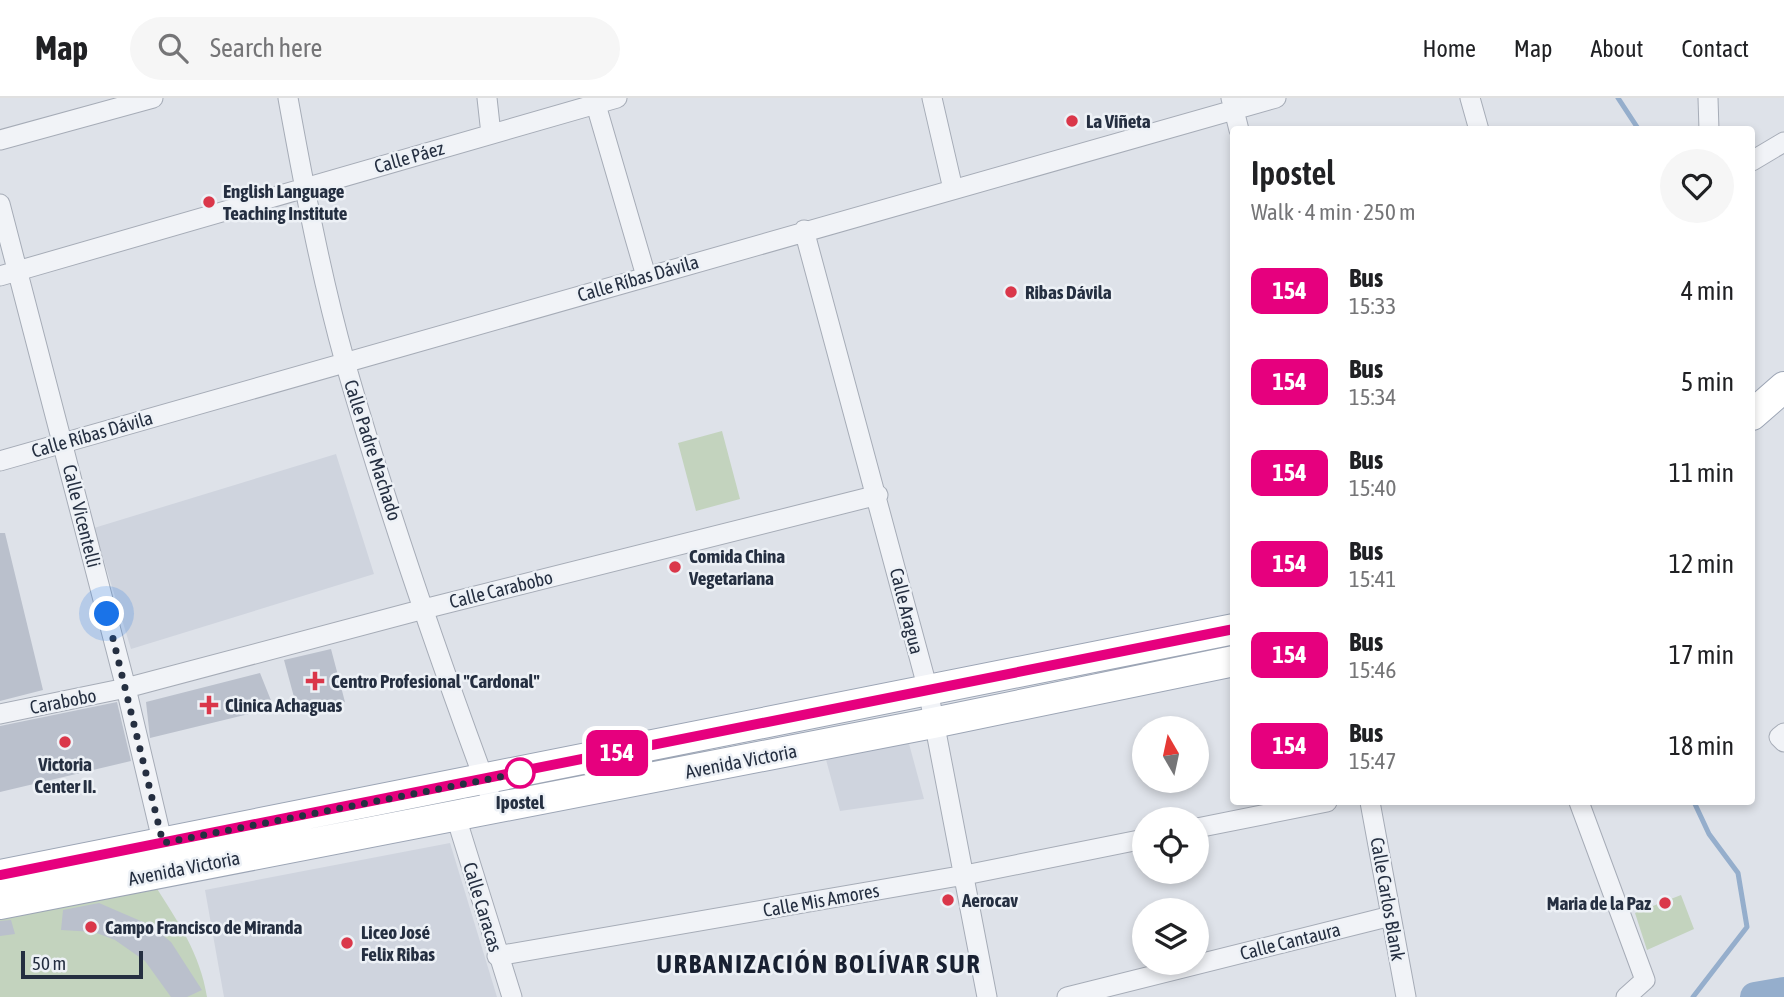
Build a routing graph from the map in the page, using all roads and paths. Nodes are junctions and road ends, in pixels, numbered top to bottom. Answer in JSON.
{"nodes":[{"id":1,"x":153,"y":98,"type":"edge"},
{"id":2,"x":288,"y":98,"type":"edge"},
{"id":3,"x":487,"y":98,"type":"edge"},
{"id":4,"x":617,"y":98,"type":"edge"},
{"id":5,"x":932,"y":98,"type":"edge"},
{"id":6,"x":1276,"y":98,"type":"edge"},
{"id":7,"x":1470,"y":98,"type":"edge"},
{"id":8,"x":1709,"y":98,"type":"edge"},
{"id":9,"x":594,"y":101,"type":"edge"},
{"id":10,"x":1233,"y":103,"type":"edge"},
{"id":11,"x":1238,"y":126,"type":"edge"},
{"id":12,"x":1478,"y":126,"type":"edge"},
{"id":13,"x":1709,"y":126,"type":"edge"},
{"id":14,"x":491,"y":134,"type":"junction"},
{"id":15,"x":0,"y":140,"type":"edge"},
{"id":16,"x":1784,"y":142,"type":"edge"},
{"id":17,"x":1755,"y":159,"type":"edge"},
{"id":18,"x":304,"y":187,"type":"junction"},
{"id":19,"x":953,"y":189,"type":"junction"},
{"id":20,"x":0,"y":204,"type":"edge"},
{"id":21,"x":804,"y":230,"type":"junction"},
{"id":22,"x":8,"y":274,"type":"edge"},
{"id":23,"x":646,"y":276,"type":"junction"},
{"id":24,"x":345,"y":361,"type":"junction"},
{"id":25,"x":1784,"y":363,"type":"edge"},
{"id":26,"x":1755,"y":387,"type":"edge"},
{"id":27,"x":1784,"y":387,"type":"edge"},
{"id":28,"x":1755,"y":412,"type":"edge"},
{"id":29,"x":63,"y":442,"type":"junction"},
{"id":30,"x":0,"y":461,"type":"edge"},
{"id":31,"x":878,"y":495,"type":"junction"},
{"id":32,"x":424,"y":609,"type":"junction"},
{"id":33,"x":1230,"y":630,"type":"edge"},
{"id":34,"x":1230,"y":662,"type":"edge"},
{"id":35,"x":126,"y":688,"type":"junction"},
{"id":36,"x":928,"y":690,"type":"junction"},
{"id":37,"x":0,"y":713,"type":"edge"},
{"id":38,"x":933,"y":723,"type":"junction"},
{"id":39,"x":1784,"y":733,"type":"edge"},
{"id":40,"x":1784,"y":742,"type":"edge"},
{"id":41,"x":490,"y":794,"type":"junction"},
{"id":42,"x":1311,"y":805,"type":"edge"},
{"id":43,"x":1371,"y":805,"type":"edge"},
{"id":44,"x":1580,"y":805,"type":"edge"},
{"id":45,"x":456,"y":817,"type":"junction"},
{"id":46,"x":1209,"y":826,"type":"edge"},
{"id":47,"x":1132,"y":841,"type":"edge"},
{"id":48,"x":166,"y":857,"type":"junction"},
{"id":49,"x":0,"y":875,"type":"edge"},
{"id":50,"x":965,"y":875,"type":"junction"},
{"id":51,"x":0,"y":904,"type":"edge"},
{"id":52,"x":1391,"y":916,"type":"junction"},
{"id":53,"x":497,"y":956,"type":"junction"},
{"id":54,"x":512,"y":997,"type":"edge"},
{"id":55,"x":987,"y":997,"type":"edge"},
{"id":56,"x":1067,"y":997,"type":"edge"},
{"id":57,"x":1406,"y":997,"type":"edge"},
{"id":58,"x":1626,"y":997,"type":"edge"}],
"edges":[{"from":1,"to":15,"type":"street"},
{"from":2,"to":18,"type":"street","name":"Calle Padre Machado"},
{"from":3,"to":14,"type":"street"},
{"from":4,"to":9,"type":"street","name":"Calle Páez"},
{"from":5,"to":19,"type":"street"},
{"from":6,"to":10,"type":"street","name":"Calle Ríbas Dávila"},
{"from":7,"to":12,"type":"street"},
{"from":8,"to":13,"type":"street"},
{"from":9,"to":14,"type":"street","name":"Calle Páez"},
{"from":9,"to":23,"type":"street"},
{"from":10,"to":11,"type":"street"},
{"from":10,"to":19,"type":"street","name":"Calle Ríbas Dávila"},
{"from":14,"to":18,"type":"street","name":"Calle Páez"},
{"from":16,"to":17,"type":"street"},
{"from":18,"to":22,"type":"street","name":"Calle Páez"},
{"from":18,"to":24,"type":"street","name":"Calle Padre Machado"},
{"from":19,"to":21,"type":"street","name":"Calle Ríbas Dávila"},
{"from":20,"to":22,"type":"street","name":"Calle Vicentelli"},
{"from":21,"to":23,"type":"street","name":"Calle Ríbas Dávila"},
{"from":21,"to":31,"type":"street","name":"Calle Aragua"},
{"from":22,"to":29,"type":"street","name":"Calle Vicentelli"},
{"from":23,"to":24,"type":"street","name":"Calle Ríbas Dávila"},
{"from":24,"to":29,"type":"street","name":"Calle Ríbas Dávila"},
{"from":24,"to":32,"type":"street","name":"Calle Padre Machado"},
{"from":25,"to":26,"type":"main road"},
{"from":27,"to":28,"type":"main road"},
{"from":29,"to":30,"type":"street","name":"Calle Ríbas Dávila"},
{"from":29,"to":35,"type":"street","name":"Calle Vicentelli"},
{"from":31,"to":32,"type":"street","name":"Calle Carabobo"},
{"from":31,"to":36,"type":"street","name":"Calle Aragua"},
{"from":32,"to":35,"type":"street","name":"Calle Carabobo"},
{"from":32,"to":41,"type":"street","name":"Calle Padre Machado"},
{"from":33,"to":36,"type":"main road","name":"Avenida Victoria"},
{"from":34,"to":38,"type":"main road","name":"Avenida Victoria"},
{"from":35,"to":37,"type":"street","name":"Carabobo"},
{"from":35,"to":48,"type":"street","name":"Calle Vicentelli"},
{"from":36,"to":38,"type":"street","name":"Calle Aragua"},
{"from":36,"to":41,"type":"main road","name":"Avenida Victoria"},
{"from":38,"to":41,"type":"main road","name":"Avenida Victoria"},
{"from":38,"to":50,"type":"street","name":"Calle Aragua"},
{"from":39,"to":40,"type":"street"},
{"from":41,"to":45,"type":"main road","name":"Avenida Victoria"},
{"from":41,"to":48,"type":"main road","name":"Avenida Victoria"},
{"from":42,"to":46,"type":"street"},
{"from":43,"to":52,"type":"street","name":"Calle Carlos Blank"},
{"from":44,"to":58,"type":"street"},
{"from":45,"to":48,"type":"main road","name":"Avenida Victoria"},
{"from":45,"to":53,"type":"street","name":"Calle Caracas"},
{"from":47,"to":50,"type":"street","name":"Calle Mis Amores"},
{"from":48,"to":49,"type":"main road","name":"Avenida Victoria"},
{"from":48,"to":51,"type":"main road","name":"Avenida Victoria"},
{"from":50,"to":53,"type":"street","name":"Calle Mis Amores"},
{"from":50,"to":55,"type":"street","name":"Calle Aragua"},
{"from":52,"to":56,"type":"street","name":"Calle Cantaura"},
{"from":52,"to":57,"type":"street","name":"Calle Carlos Blank"},
{"from":53,"to":54,"type":"street","name":"Calle Caracas"}]}
